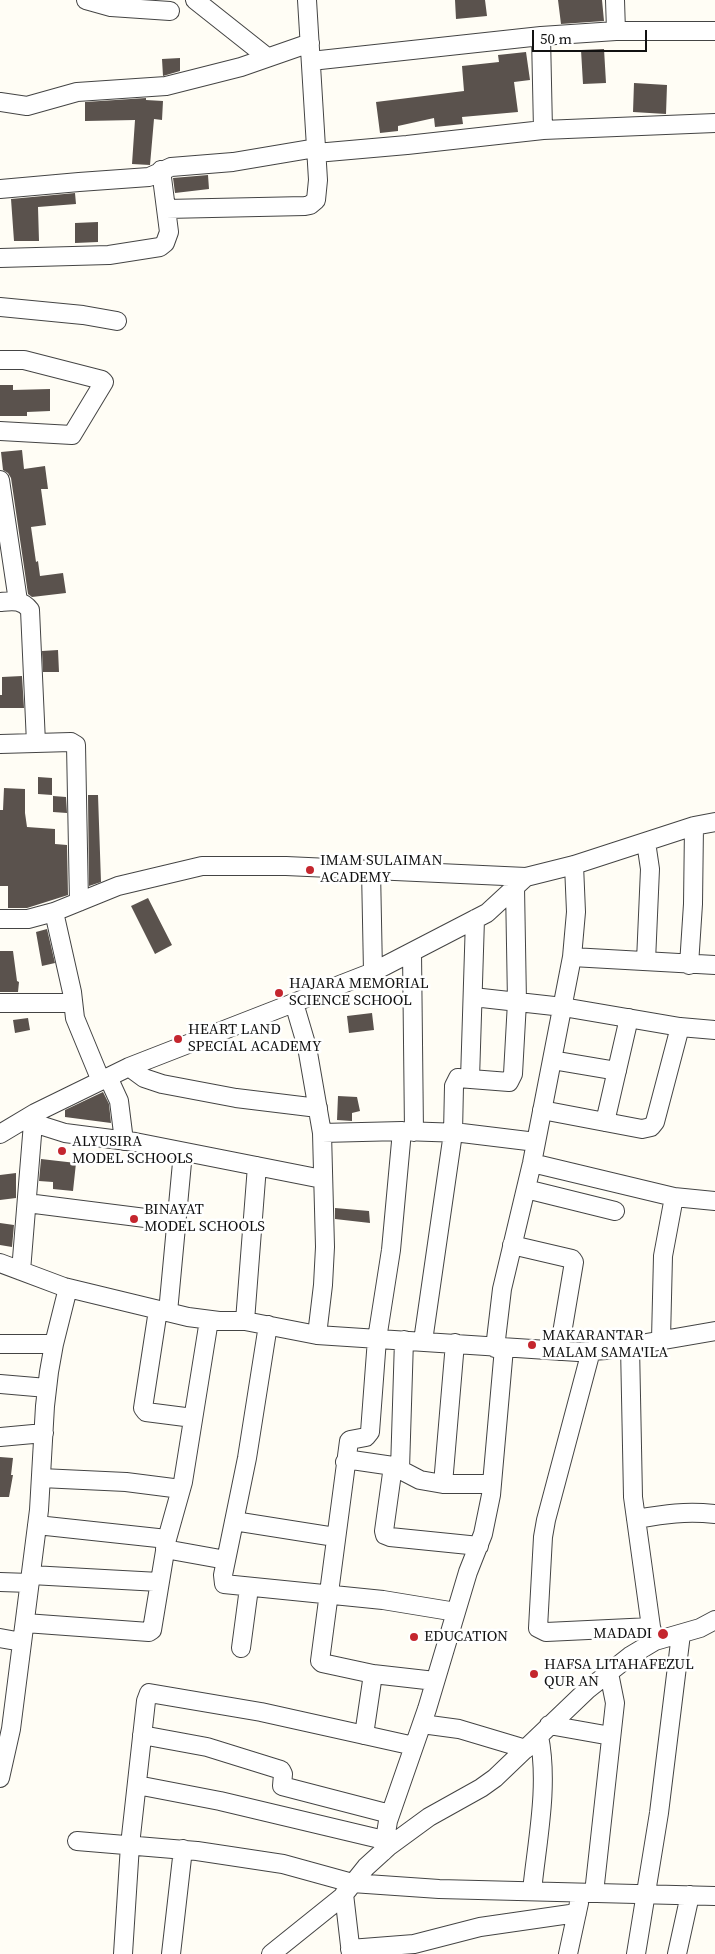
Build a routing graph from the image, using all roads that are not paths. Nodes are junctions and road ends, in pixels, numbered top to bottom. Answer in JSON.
{"nodes":[{"id":1,"x":86,"y":0,"type":"edge"},
{"id":2,"x":190,"y":0,"type":"edge"},
{"id":3,"x":196,"y":0,"type":"edge"},
{"id":4,"x":307,"y":0,"type":"edge"},
{"id":5,"x":615,"y":0,"type":"edge"},
{"id":6,"x":111,"y":4,"type":"edge"},
{"id":7,"x":171,"y":6,"type":"edge"},
{"id":8,"x":616,"y":31,"type":"junction"},
{"id":9,"x":715,"y":31,"type":"edge"},
{"id":10,"x":541,"y":36,"type":"junction"},
{"id":11,"x":310,"y":43,"type":"junction"},
{"id":12,"x":267,"y":57,"type":"junction"},
{"id":13,"x":311,"y":61,"type":"junction"},
{"id":14,"x":0,"y":102,"type":"edge"},
{"id":15,"x":715,"y":123,"type":"edge"},
{"id":16,"x":543,"y":130,"type":"junction"},
{"id":17,"x":316,"y":150,"type":"junction"},
{"id":18,"x":161,"y":170,"type":"junction"},
{"id":19,"x":0,"y":189,"type":"edge"},
{"id":20,"x":166,"y":208,"type":"junction"},
{"id":21,"x":0,"y":258,"type":"edge"},
{"id":22,"x":0,"y":307,"type":"edge"},
{"id":23,"x":117,"y":321,"type":"dead end"},
{"id":24,"x":0,"y":360,"type":"edge"},
{"id":25,"x":0,"y":431,"type":"edge"},
{"id":26,"x":0,"y":480,"type":"edge"},
{"id":27,"x":18,"y":601,"type":"junction"},
{"id":28,"x":0,"y":602,"type":"edge"},
{"id":29,"x":36,"y":743,"type":"junction"},
{"id":30,"x":0,"y":744,"type":"edge"},
{"id":31,"x":715,"y":822,"type":"edge"},
{"id":32,"x":694,"y":826,"type":"junction"},
{"id":33,"x":646,"y":842,"type":"junction"},
{"id":34,"x":574,"y":865,"type":"junction"},
{"id":35,"x":371,"y":870,"type":"junction"},
{"id":36,"x":521,"y":882,"type":"junction"},
{"id":37,"x":79,"y":902,"type":"junction"},
{"id":38,"x":54,"y":912,"type":"junction"},
{"id":39,"x":0,"y":919,"type":"edge"},
{"id":40,"x":475,"y":920,"type":"junction"},
{"id":41,"x":412,"y":952,"type":"junction"},
{"id":42,"x":572,"y":957,"type":"junction"},
{"id":43,"x":646,"y":961,"type":"junction"},
{"id":44,"x":689,"y":965,"type":"junction"},
{"id":45,"x":715,"y":965,"type":"edge"},
{"id":46,"x":374,"y":972,"type":"junction"},
{"id":47,"x":472,"y":997,"type":"junction"},
{"id":48,"x":517,"y":1002,"type":"junction"},
{"id":49,"x":0,"y":1003,"type":"edge"},
{"id":50,"x":73,"y":1003,"type":"junction"},
{"id":51,"x":294,"y":1003,"type":"junction"},
{"id":52,"x":564,"y":1007,"type":"junction"},
{"id":53,"x":629,"y":1018,"type":"junction"},
{"id":54,"x":680,"y":1027,"type":"junction"},
{"id":55,"x":715,"y":1030,"type":"edge"},
{"id":56,"x":552,"y":1060,"type":"junction"},
{"id":57,"x":129,"y":1067,"type":"junction"},
{"id":58,"x":617,"y":1072,"type":"junction"},
{"id":59,"x":470,"y":1078,"type":"junction"},
{"id":60,"x":104,"y":1079,"type":"junction"},
{"id":61,"x":318,"y":1108,"type":"junction"},
{"id":62,"x":542,"y":1110,"type":"junction"},
{"id":63,"x":29,"y":1121,"type":"junction"},
{"id":64,"x":605,"y":1122,"type":"junction"},
{"id":65,"x":408,"y":1132,"type":"junction"},
{"id":66,"x":322,"y":1133,"type":"junction"},
{"id":67,"x":453,"y":1133,"type":"junction"},
{"id":68,"x":0,"y":1134,"type":"edge"},
{"id":69,"x":124,"y":1141,"type":"junction"},
{"id":70,"x":536,"y":1142,"type":"junction"},
{"id":71,"x":183,"y":1152,"type":"junction"},
{"id":72,"x":532,"y":1163,"type":"junction"},
{"id":73,"x":257,"y":1166,"type":"junction"},
{"id":74,"x":322,"y":1179,"type":"junction"},
{"id":75,"x":526,"y":1189,"type":"junction"},
{"id":76,"x":674,"y":1197,"type":"junction"},
{"id":77,"x":715,"y":1201,"type":"edge"},
{"id":78,"x":27,"y":1203,"type":"junction"},
{"id":79,"x":615,"y":1210,"type":"dead end"},
{"id":80,"x":176,"y":1222,"type":"junction"},
{"id":81,"x":512,"y":1245,"type":"junction"},
{"id":82,"x":0,"y":1262,"type":"edge"},
{"id":83,"x":21,"y":1271,"type":"junction"},
{"id":84,"x":68,"y":1288,"type":"junction"},
{"id":85,"x":163,"y":1311,"type":"junction"},
{"id":86,"x":209,"y":1320,"type":"junction"},
{"id":87,"x":245,"y":1320,"type":"junction"},
{"id":88,"x":268,"y":1324,"type":"junction"},
{"id":89,"x":715,"y":1331,"type":"edge"},
{"id":90,"x":317,"y":1335,"type":"junction"},
{"id":91,"x":377,"y":1339,"type":"junction"},
{"id":92,"x":661,"y":1339,"type":"junction"},
{"id":93,"x":404,"y":1340,"type":"junction"},
{"id":94,"x":423,"y":1341,"type":"junction"},
{"id":95,"x":455,"y":1343,"type":"junction"},
{"id":96,"x":0,"y":1344,"type":"edge"},
{"id":97,"x":54,"y":1344,"type":"junction"},
{"id":98,"x":630,"y":1346,"type":"junction"},
{"id":99,"x":500,"y":1348,"type":"junction"},
{"id":100,"x":559,"y":1351,"type":"junction"},
{"id":101,"x":591,"y":1352,"type":"junction"},
{"id":102,"x":0,"y":1384,"type":"edge"},
{"id":103,"x":47,"y":1388,"type":"junction"},
{"id":104,"x":194,"y":1418,"type":"junction"},
{"id":105,"x":44,"y":1433,"type":"junction"},
{"id":106,"x":0,"y":1437,"type":"edge"},
{"id":107,"x":345,"y":1462,"type":"junction"},
{"id":108,"x":397,"y":1467,"type":"junction"},
{"id":109,"x":41,"y":1478,"type":"junction"},
{"id":110,"x":443,"y":1484,"type":"junction"},
{"id":111,"x":492,"y":1484,"type":"junction"},
{"id":112,"x":181,"y":1489,"type":"junction"},
{"id":113,"x":715,"y":1514,"type":"edge"},
{"id":114,"x":636,"y":1519,"type":"junction"},
{"id":115,"x":234,"y":1521,"type":"junction"},
{"id":116,"x":37,"y":1525,"type":"junction"},
{"id":117,"x":335,"y":1537,"type":"junction"},
{"id":118,"x":166,"y":1544,"type":"junction"},
{"id":119,"x":479,"y":1546,"type":"junction"},
{"id":120,"x":226,"y":1560,"type":"junction"},
{"id":121,"x":30,"y":1579,"type":"junction"},
{"id":122,"x":0,"y":1582,"type":"edge"},
{"id":123,"x":159,"y":1582,"type":"junction"},
{"id":124,"x":248,"y":1588,"type":"junction"},
{"id":125,"x":328,"y":1594,"type":"junction"},
{"id":126,"x":456,"y":1612,"type":"junction"},
{"id":127,"x":715,"y":1620,"type":"edge"},
{"id":128,"x":25,"y":1623,"type":"junction"},
{"id":129,"x":652,"y":1634,"type":"junction"},
{"id":130,"x":682,"y":1634,"type":"junction"},
{"id":131,"x":0,"y":1638,"type":"edge"},
{"id":132,"x":22,"y":1642,"type":"junction"},
{"id":133,"x":241,"y":1648,"type":"dead end"},
{"id":134,"x":609,"y":1673,"type":"junction"},
{"id":135,"x":373,"y":1674,"type":"junction"},
{"id":136,"x":435,"y":1682,"type":"junction"},
{"id":137,"x":7,"y":1700,"type":"edge"},
{"id":138,"x":422,"y":1724,"type":"junction"},
{"id":139,"x":544,"y":1730,"type":"junction"},
{"id":140,"x":142,"y":1735,"type":"junction"},
{"id":141,"x":364,"y":1735,"type":"junction"},
{"id":142,"x":611,"y":1736,"type":"junction"},
{"id":143,"x":414,"y":1746,"type":"junction"},
{"id":144,"x":526,"y":1749,"type":"junction"},
{"id":145,"x":3,"y":1752,"type":"edge"},
{"id":146,"x":0,"y":1778,"type":"edge"},
{"id":147,"x":137,"y":1785,"type":"junction"},
{"id":148,"x":390,"y":1814,"type":"junction"},
{"id":149,"x":77,"y":1840,"type":"dead end"},
{"id":150,"x":130,"y":1845,"type":"junction"},
{"id":151,"x":384,"y":1846,"type":"junction"},
{"id":152,"x":183,"y":1849,"type":"junction"},
{"id":153,"x":348,"y":1888,"type":"junction"},
{"id":154,"x":532,"y":1891,"type":"junction"},
{"id":155,"x":588,"y":1893,"type":"junction"},
{"id":156,"x":646,"y":1894,"type":"junction"},
{"id":157,"x":690,"y":1895,"type":"junction"},
{"id":158,"x":715,"y":1896,"type":"edge"},
{"id":159,"x":577,"y":1913,"type":"junction"},
{"id":160,"x":414,"y":1949,"type":"edge"},
{"id":161,"x":351,"y":1952,"type":"edge"},
{"id":162,"x":123,"y":1954,"type":"edge"},
{"id":163,"x":171,"y":1954,"type":"edge"},
{"id":164,"x":271,"y":1954,"type":"edge"},
{"id":165,"x":568,"y":1954,"type":"edge"},
{"id":166,"x":636,"y":1954,"type":"edge"},
{"id":167,"x":677,"y":1954,"type":"edge"}],
"edges":[{"from":1,"to":6,"type":"street"},
{"from":2,"to":7,"type":"street"},
{"from":3,"to":12,"type":"street"},
{"from":4,"to":11,"type":"street"},
{"from":5,"to":8,"type":"street"},
{"from":6,"to":7,"type":"street"},
{"from":8,"to":9,"type":"street"},
{"from":8,"to":10,"type":"street"},
{"from":10,"to":13,"type":"street"},
{"from":10,"to":16,"type":"street"},
{"from":11,"to":12,"type":"street"},
{"from":11,"to":13,"type":"street"},
{"from":12,"to":14,"type":"street"},
{"from":13,"to":17,"type":"street"},
{"from":15,"to":16,"type":"street"},
{"from":16,"to":17,"type":"street"},
{"from":17,"to":18,"type":"street"},
{"from":17,"to":20,"type":"street"},
{"from":18,"to":19,"type":"street"},
{"from":18,"to":20,"type":"street"},
{"from":20,"to":21,"type":"street"},
{"from":22,"to":23,"type":"street"},
{"from":24,"to":25,"type":"street"},
{"from":26,"to":27,"type":"street"},
{"from":27,"to":28,"type":"street"},
{"from":27,"to":29,"type":"street"},
{"from":29,"to":30,"type":"street"},
{"from":29,"to":37,"type":"street"},
{"from":31,"to":32,"type":"street"},
{"from":32,"to":33,"type":"street"},
{"from":32,"to":44,"type":"street"},
{"from":33,"to":34,"type":"street"},
{"from":33,"to":43,"type":"street"},
{"from":34,"to":36,"type":"street"},
{"from":34,"to":42,"type":"street"},
{"from":35,"to":36,"type":"street"},
{"from":35,"to":37,"type":"street"},
{"from":35,"to":46,"type":"street"},
{"from":36,"to":40,"type":"street"},
{"from":36,"to":48,"type":"street"},
{"from":37,"to":38,"type":"street"},
{"from":38,"to":39,"type":"street"},
{"from":38,"to":50,"type":"street"},
{"from":40,"to":41,"type":"street"},
{"from":40,"to":47,"type":"street"},
{"from":41,"to":46,"type":"street"},
{"from":41,"to":65,"type":"street"},
{"from":42,"to":43,"type":"street"},
{"from":42,"to":52,"type":"street"},
{"from":43,"to":44,"type":"street"},
{"from":44,"to":45,"type":"street"},
{"from":46,"to":51,"type":"street"},
{"from":47,"to":48,"type":"street"},
{"from":47,"to":59,"type":"street"},
{"from":48,"to":52,"type":"street"},
{"from":48,"to":59,"type":"street"},
{"from":49,"to":50,"type":"street"},
{"from":50,"to":60,"type":"street"},
{"from":51,"to":57,"type":"street"},
{"from":51,"to":61,"type":"street"},
{"from":52,"to":53,"type":"street"},
{"from":52,"to":56,"type":"street"},
{"from":53,"to":54,"type":"street"},
{"from":53,"to":58,"type":"street"},
{"from":54,"to":55,"type":"street"},
{"from":54,"to":64,"type":"street"},
{"from":56,"to":58,"type":"street"},
{"from":56,"to":62,"type":"street"},
{"from":57,"to":60,"type":"street"},
{"from":57,"to":61,"type":"street"},
{"from":58,"to":64,"type":"street"},
{"from":59,"to":67,"type":"street"},
{"from":60,"to":63,"type":"street"},
{"from":60,"to":69,"type":"street"},
{"from":61,"to":66,"type":"street"},
{"from":62,"to":64,"type":"street"},
{"from":62,"to":70,"type":"street"},
{"from":63,"to":68,"type":"street"},
{"from":63,"to":69,"type":"street"},
{"from":63,"to":78,"type":"street"},
{"from":65,"to":66,"type":"street"},
{"from":65,"to":67,"type":"street"},
{"from":65,"to":91,"type":"street"},
{"from":66,"to":74,"type":"street"},
{"from":67,"to":70,"type":"street"},
{"from":67,"to":94,"type":"street"},
{"from":69,"to":71,"type":"street"},
{"from":70,"to":72,"type":"street"},
{"from":71,"to":73,"type":"street"},
{"from":71,"to":80,"type":"street"},
{"from":72,"to":75,"type":"street"},
{"from":72,"to":76,"type":"street"},
{"from":73,"to":74,"type":"street"},
{"from":73,"to":87,"type":"street"},
{"from":74,"to":90,"type":"street"},
{"from":75,"to":79,"type":"street"},
{"from":75,"to":81,"type":"street"},
{"from":76,"to":77,"type":"street"},
{"from":76,"to":92,"type":"street"},
{"from":78,"to":80,"type":"street"},
{"from":78,"to":83,"type":"street"},
{"from":80,"to":85,"type":"street"},
{"from":81,"to":99,"type":"street"},
{"from":81,"to":100,"type":"street"},
{"from":82,"to":83,"type":"street"},
{"from":83,"to":84,"type":"street"},
{"from":84,"to":85,"type":"street"},
{"from":84,"to":97,"type":"street"},
{"from":85,"to":86,"type":"street"},
{"from":85,"to":104,"type":"street"},
{"from":86,"to":87,"type":"street"},
{"from":86,"to":104,"type":"street"},
{"from":87,"to":88,"type":"street"},
{"from":88,"to":90,"type":"street"},
{"from":88,"to":115,"type":"street"},
{"from":89,"to":92,"type":"street"},
{"from":90,"to":91,"type":"street"},
{"from":91,"to":93,"type":"street"},
{"from":91,"to":107,"type":"street"},
{"from":92,"to":98,"type":"street"},
{"from":93,"to":94,"type":"street"},
{"from":93,"to":108,"type":"street"},
{"from":94,"to":95,"type":"street"},
{"from":95,"to":99,"type":"street"},
{"from":95,"to":110,"type":"street"},
{"from":96,"to":97,"type":"street"},
{"from":97,"to":103,"type":"street"},
{"from":98,"to":101,"type":"street"},
{"from":98,"to":114,"type":"street"},
{"from":99,"to":100,"type":"street"},
{"from":99,"to":111,"type":"street"},
{"from":100,"to":101,"type":"street"},
{"from":101,"to":129,"type":"street"},
{"from":102,"to":103,"type":"street"},
{"from":103,"to":105,"type":"street"},
{"from":104,"to":112,"type":"street"},
{"from":105,"to":106,"type":"street"},
{"from":105,"to":109,"type":"street"},
{"from":107,"to":108,"type":"street"},
{"from":107,"to":117,"type":"street"},
{"from":108,"to":110,"type":"street"},
{"from":108,"to":119,"type":"street"},
{"from":109,"to":112,"type":"street"},
{"from":109,"to":116,"type":"street"},
{"from":110,"to":111,"type":"street"},
{"from":111,"to":119,"type":"street"},
{"from":112,"to":118,"type":"street"},
{"from":113,"to":114,"type":"street"},
{"from":114,"to":129,"type":"street"},
{"from":115,"to":117,"type":"street"},
{"from":115,"to":120,"type":"street"},
{"from":116,"to":118,"type":"street"},
{"from":116,"to":121,"type":"street"},
{"from":117,"to":125,"type":"street"},
{"from":118,"to":120,"type":"street"},
{"from":118,"to":123,"type":"street"},
{"from":119,"to":126,"type":"street"},
{"from":120,"to":124,"type":"street"},
{"from":121,"to":122,"type":"street"},
{"from":121,"to":123,"type":"street"},
{"from":121,"to":128,"type":"street"},
{"from":123,"to":128,"type":"street"},
{"from":124,"to":125,"type":"street"},
{"from":124,"to":133,"type":"street"},
{"from":125,"to":126,"type":"street"},
{"from":125,"to":135,"type":"street"},
{"from":126,"to":136,"type":"street"},
{"from":127,"to":130,"type":"street"},
{"from":128,"to":132,"type":"street"},
{"from":129,"to":130,"type":"street"},
{"from":129,"to":134,"type":"street"},
{"from":130,"to":156,"type":"street"},
{"from":131,"to":132,"type":"street"},
{"from":132,"to":137,"type":"street"},
{"from":134,"to":139,"type":"street"},
{"from":134,"to":142,"type":"street"},
{"from":135,"to":136,"type":"street"},
{"from":135,"to":141,"type":"street"},
{"from":136,"to":138,"type":"street"},
{"from":137,"to":145,"type":"street"},
{"from":138,"to":143,"type":"street"},
{"from":138,"to":144,"type":"street"},
{"from":139,"to":142,"type":"street"},
{"from":139,"to":144,"type":"street"},
{"from":139,"to":154,"type":"street"},
{"from":140,"to":141,"type":"street"},
{"from":140,"to":147,"type":"street"},
{"from":140,"to":148,"type":"street"},
{"from":141,"to":143,"type":"street"},
{"from":142,"to":155,"type":"street"},
{"from":143,"to":148,"type":"street"},
{"from":144,"to":151,"type":"street"},
{"from":145,"to":146,"type":"street"},
{"from":147,"to":150,"type":"street"},
{"from":147,"to":151,"type":"street"},
{"from":148,"to":151,"type":"street"},
{"from":149,"to":150,"type":"street"},
{"from":150,"to":152,"type":"street"},
{"from":150,"to":162,"type":"street"},
{"from":151,"to":153,"type":"street"},
{"from":152,"to":153,"type":"street"},
{"from":152,"to":163,"type":"street"},
{"from":153,"to":154,"type":"street"},
{"from":153,"to":161,"type":"street"},
{"from":153,"to":164,"type":"street"},
{"from":154,"to":155,"type":"street"},
{"from":155,"to":156,"type":"street"},
{"from":155,"to":159,"type":"street"},
{"from":156,"to":157,"type":"street"},
{"from":156,"to":166,"type":"street"},
{"from":157,"to":158,"type":"street"},
{"from":157,"to":167,"type":"street"},
{"from":159,"to":160,"type":"street"},
{"from":159,"to":165,"type":"street"},
{"from":160,"to":161,"type":"street"}]}
